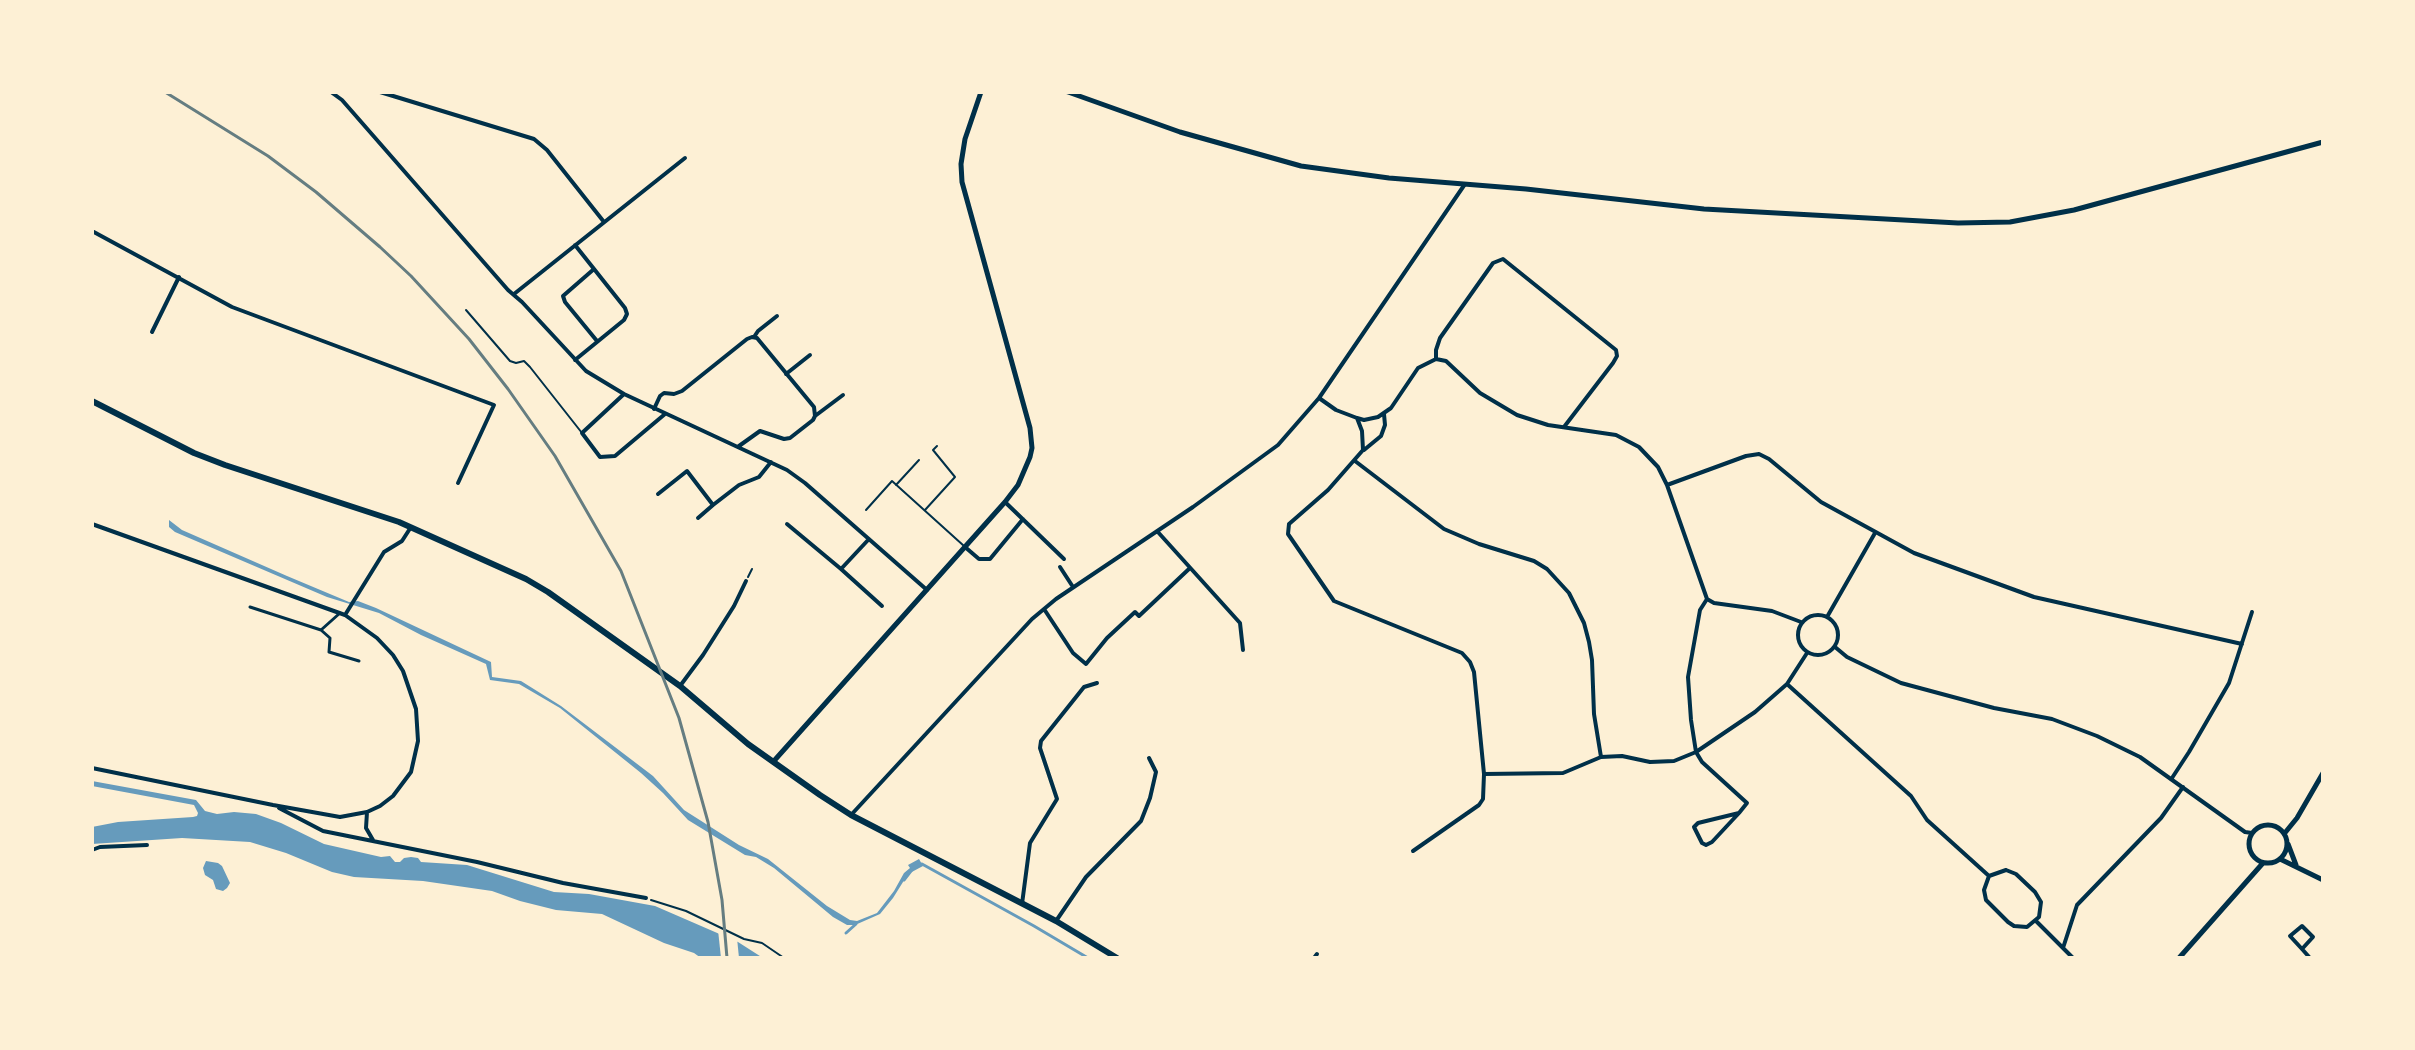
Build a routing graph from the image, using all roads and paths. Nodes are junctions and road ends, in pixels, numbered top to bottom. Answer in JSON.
{"nodes":[{"id":1,"x":331,"y":92,"type":"edge"},
{"id":2,"x":380,"y":92,"type":"edge"},
{"id":3,"x":981,"y":92,"type":"edge"},
{"id":4,"x":1068,"y":92,"type":"edge"},
{"id":5,"x":2323,"y":142,"type":"edge"},
{"id":6,"x":685,"y":158,"type":"dead end"},
{"id":7,"x":1466,"y":183,"type":"junction"},
{"id":8,"x":604,"y":222,"type":"junction"},
{"id":9,"x":92,"y":231,"type":"edge"},
{"id":10,"x":575,"y":245,"type":"junction"},
{"id":11,"x":594,"y":269,"type":"junction"},
{"id":12,"x":179,"y":277,"type":"junction"},
{"id":13,"x":514,"y":294,"type":"junction"},
{"id":14,"x":466,"y":310,"type":"dead end"},
{"id":15,"x":777,"y":316,"type":"dead end"},
{"id":16,"x":152,"y":332,"type":"dead end"},
{"id":17,"x":754,"y":337,"type":"junction"},
{"id":18,"x":597,"y":342,"type":"junction"},
{"id":19,"x":810,"y":355,"type":"dead end"},
{"id":20,"x":1436,"y":359,"type":"junction"},
{"id":21,"x":575,"y":360,"type":"junction"},
{"id":22,"x":786,"y":374,"type":"junction"},
{"id":23,"x":624,"y":394,"type":"junction"},
{"id":24,"x":843,"y":395,"type":"dead end"},
{"id":25,"x":1319,"y":398,"type":"junction"},
{"id":26,"x":92,"y":401,"type":"edge"},
{"id":27,"x":654,"y":409,"type":"junction"},
{"id":28,"x":665,"y":414,"type":"junction"},
{"id":29,"x":1384,"y":414,"type":"junction"},
{"id":30,"x":815,"y":416,"type":"junction"},
{"id":31,"x":1357,"y":418,"type":"junction"},
{"id":32,"x":1563,"y":427,"type":"junction"},
{"id":33,"x":582,"y":433,"type":"junction"},
{"id":34,"x":739,"y":446,"type":"junction"},
{"id":35,"x":937,"y":446,"type":"dead end"},
{"id":36,"x":1363,"y":450,"type":"junction"},
{"id":37,"x":919,"y":460,"type":"dead end"},
{"id":38,"x":1355,"y":461,"type":"junction"},
{"id":39,"x":771,"y":462,"type":"junction"},
{"id":40,"x":458,"y":483,"type":"dead end"},
{"id":41,"x":896,"y":485,"type":"junction"},
{"id":42,"x":1667,"y":485,"type":"junction"},
{"id":43,"x":658,"y":494,"type":"dead end"},
{"id":44,"x":1005,"y":502,"type":"junction"},
{"id":45,"x":713,"y":505,"type":"junction"},
{"id":46,"x":866,"y":510,"type":"dead end"},
{"id":47,"x":924,"y":511,"type":"junction"},
{"id":48,"x":698,"y":518,"type":"dead end"},
{"id":49,"x":1023,"y":519,"type":"junction"},
{"id":50,"x":92,"y":524,"type":"edge"},
{"id":51,"x":787,"y":524,"type":"dead end"},
{"id":52,"x":411,"y":527,"type":"junction"},
{"id":53,"x":1157,"y":531,"type":"junction"},
{"id":54,"x":1875,"y":533,"type":"junction"},
{"id":55,"x":869,"y":539,"type":"junction"},
{"id":56,"x":965,"y":547,"type":"junction"},
{"id":57,"x":1064,"y":559,"type":"dead end"},
{"id":58,"x":1060,"y":567,"type":"dead end"},
{"id":59,"x":1190,"y":568,"type":"junction"},
{"id":60,"x":841,"y":569,"type":"junction"},
{"id":61,"x":746,"y":581,"type":"dead end"},
{"id":62,"x":1073,"y":587,"type":"junction"},
{"id":63,"x":927,"y":590,"type":"junction"},
{"id":64,"x":1707,"y":599,"type":"junction"},
{"id":65,"x":882,"y":606,"type":"dead end"},
{"id":66,"x":250,"y":607,"type":"dead end"},
{"id":67,"x":1044,"y":609,"type":"junction"},
{"id":68,"x":2252,"y":612,"type":"dead end"},
{"id":69,"x":342,"y":614,"type":"junction"},
{"id":70,"x":1827,"y":617,"type":"junction"},
{"id":71,"x":1802,"y":623,"type":"junction"},
{"id":72,"x":321,"y":630,"type":"junction"},
{"id":73,"x":2242,"y":644,"type":"junction"},
{"id":74,"x":1835,"y":647,"type":"junction"},
{"id":75,"x":1243,"y":650,"type":"dead end"},
{"id":76,"x":1807,"y":653,"type":"junction"},
{"id":77,"x":359,"y":661,"type":"dead end"},
{"id":78,"x":1097,"y":683,"type":"dead end"},
{"id":79,"x":1787,"y":684,"type":"junction"},
{"id":80,"x":680,"y":686,"type":"junction"},
{"id":81,"x":1696,"y":752,"type":"junction"},
{"id":82,"x":1601,"y":757,"type":"junction"},
{"id":83,"x":1149,"y":758,"type":"dead end"},
{"id":84,"x":773,"y":762,"type":"junction"},
{"id":85,"x":92,"y":768,"type":"edge"},
{"id":86,"x":2323,"y":773,"type":"edge"},
{"id":87,"x":1484,"y":774,"type":"junction"},
{"id":88,"x":2171,"y":779,"type":"junction"},
{"id":89,"x":2183,"y":787,"type":"junction"},
{"id":90,"x":273,"y":805,"type":"junction"},
{"id":91,"x":367,"y":812,"type":"junction"},
{"id":92,"x":1739,"y":813,"type":"junction"},
{"id":93,"x":851,"y":815,"type":"junction"},
{"id":94,"x":2252,"y":833,"type":"junction"},
{"id":95,"x":2284,"y":834,"type":"junction"},
{"id":96,"x":373,"y":840,"type":"junction"},
{"id":97,"x":2287,"y":842,"type":"junction"},
{"id":98,"x":147,"y":845,"type":"dead end"},
{"id":99,"x":92,"y":850,"type":"edge"},
{"id":100,"x":1413,"y":851,"type":"dead end"},
{"id":101,"x":2280,"y":859,"type":"junction"},
{"id":102,"x":2263,"y":863,"type":"junction"},
{"id":103,"x":2297,"y":866,"type":"junction"},
{"id":104,"x":1989,"y":876,"type":"junction"},
{"id":105,"x":2323,"y":880,"type":"edge"},
{"id":106,"x":646,"y":898,"type":"joint"},
{"id":107,"x":1022,"y":904,"type":"junction"},
{"id":108,"x":1056,"y":921,"type":"junction"},
{"id":109,"x":2036,"y":921,"type":"junction"},
{"id":110,"x":2063,"y":948,"type":"junction"},
{"id":111,"x":2302,"y":949,"type":"junction"},
{"id":112,"x":784,"y":958,"type":"edge"},
{"id":113,"x":1117,"y":958,"type":"edge"},
{"id":114,"x":2073,"y":958,"type":"edge"},
{"id":115,"x":2179,"y":958,"type":"edge"},
{"id":116,"x":2310,"y":958,"type":"edge"}],
"edges":[{"from":1,"to":13,"type":"street"},
{"from":2,"to":8,"type":"street"},
{"from":3,"to":44,"type":"street"},
{"from":4,"to":7,"type":"street"},
{"from":5,"to":7,"type":"street"},
{"from":6,"to":8,"type":"street"},
{"from":7,"to":25,"type":"street"},
{"from":8,"to":10,"type":"street"},
{"from":9,"to":12,"type":"street"},
{"from":10,"to":11,"type":"street"},
{"from":10,"to":13,"type":"street"},
{"from":11,"to":18,"type":"street"},
{"from":11,"to":18,"type":"street"},
{"from":12,"to":16,"type":"street"},
{"from":12,"to":40,"type":"street"},
{"from":13,"to":21,"type":"street"},
{"from":14,"to":33,"type":"lane"},
{"from":15,"to":17,"type":"street"},
{"from":17,"to":22,"type":"street"},
{"from":17,"to":27,"type":"street"},
{"from":18,"to":21,"type":"street"},
{"from":19,"to":22,"type":"street"},
{"from":20,"to":29,"type":"street"},
{"from":20,"to":32,"type":"street"},
{"from":20,"to":32,"type":"street"},
{"from":21,"to":23,"type":"street"},
{"from":22,"to":30,"type":"street"},
{"from":23,"to":27,"type":"street"},
{"from":23,"to":33,"type":"street"},
{"from":24,"to":30,"type":"street"},
{"from":25,"to":31,"type":"street"},
{"from":25,"to":53,"type":"street"},
{"from":26,"to":52,"type":"main road"},
{"from":27,"to":28,"type":"street"},
{"from":28,"to":33,"type":"street"},
{"from":28,"to":34,"type":"street"},
{"from":29,"to":31,"type":"street"},
{"from":29,"to":36,"type":"street"},
{"from":30,"to":34,"type":"street"},
{"from":31,"to":36,"type":"street"},
{"from":32,"to":42,"type":"street"},
{"from":34,"to":39,"type":"street"},
{"from":35,"to":47,"type":"lane"},
{"from":36,"to":38,"type":"street"},
{"from":37,"to":41,"type":"lane"},
{"from":38,"to":82,"type":"street"},
{"from":38,"to":87,"type":"street"},
{"from":39,"to":45,"type":"street"},
{"from":39,"to":55,"type":"street"},
{"from":41,"to":46,"type":"lane"},
{"from":41,"to":47,"type":"lane"},
{"from":42,"to":54,"type":"street"},
{"from":42,"to":64,"type":"street"},
{"from":43,"to":45,"type":"street"},
{"from":44,"to":49,"type":"street"},
{"from":44,"to":56,"type":"street"},
{"from":45,"to":48,"type":"street"},
{"from":47,"to":56,"type":"lane"},
{"from":49,"to":56,"type":"street"},
{"from":49,"to":57,"type":"street"},
{"from":50,"to":69,"type":"street"},
{"from":51,"to":60,"type":"street"},
{"from":52,"to":69,"type":"street"},
{"from":52,"to":80,"type":"main road"},
{"from":53,"to":59,"type":"street"},
{"from":53,"to":62,"type":"street"},
{"from":54,"to":70,"type":"street"},
{"from":54,"to":73,"type":"street"},
{"from":55,"to":60,"type":"street"},
{"from":55,"to":63,"type":"street"},
{"from":56,"to":63,"type":"street"},
{"from":58,"to":62,"type":"street"},
{"from":59,"to":67,"type":"street"},
{"from":59,"to":75,"type":"street"},
{"from":60,"to":65,"type":"street"},
{"from":61,"to":80,"type":"street"},
{"from":62,"to":67,"type":"street"},
{"from":63,"to":84,"type":"street"},
{"from":64,"to":71,"type":"street"},
{"from":64,"to":81,"type":"street"},
{"from":66,"to":72,"type":"street"},
{"from":67,"to":93,"type":"street"},
{"from":68,"to":73,"type":"street"},
{"from":69,"to":72,"type":"street"},
{"from":69,"to":91,"type":"street"},
{"from":70,"to":71,"type":"street"},
{"from":70,"to":74,"type":"street"},
{"from":71,"to":76,"type":"street"},
{"from":72,"to":77,"type":"street"},
{"from":73,"to":88,"type":"street"},
{"from":74,"to":76,"type":"street"},
{"from":74,"to":88,"type":"street"},
{"from":76,"to":79,"type":"street"},
{"from":78,"to":107,"type":"street"},
{"from":79,"to":81,"type":"street"},
{"from":79,"to":104,"type":"street"},
{"from":80,"to":84,"type":"main road"},
{"from":81,"to":82,"type":"street"},
{"from":81,"to":92,"type":"street"},
{"from":82,"to":87,"type":"street"},
{"from":83,"to":108,"type":"street"},
{"from":84,"to":93,"type":"main road"},
{"from":85,"to":90,"type":"street"},
{"from":86,"to":95,"type":"street"},
{"from":87,"to":100,"type":"street"},
{"from":88,"to":89,"type":"street"},
{"from":89,"to":94,"type":"street"},
{"from":89,"to":110,"type":"street"},
{"from":90,"to":91,"type":"street"},
{"from":90,"to":96,"type":"street"},
{"from":91,"to":96,"type":"street"},
{"from":92,"to":92,"type":"street"},
{"from":93,"to":107,"type":"main road"},
{"from":94,"to":95,"type":"street"},
{"from":94,"to":102,"type":"street"},
{"from":95,"to":97,"type":"street"},
{"from":96,"to":106,"type":"street"},
{"from":97,"to":101,"type":"street"},
{"from":97,"to":103,"type":"street"},
{"from":98,"to":99,"type":"street"},
{"from":101,"to":102,"type":"street"},
{"from":101,"to":103,"type":"street"},
{"from":102,"to":115,"type":"street"},
{"from":103,"to":105,"type":"street"},
{"from":104,"to":109,"type":"street"},
{"from":104,"to":109,"type":"street"},
{"from":106,"to":112,"type":"path"},
{"from":107,"to":108,"type":"main road"},
{"from":108,"to":113,"type":"main road"},
{"from":109,"to":110,"type":"street"},
{"from":110,"to":114,"type":"street"},
{"from":111,"to":111,"type":"street"},
{"from":111,"to":116,"type":"street"}]}
